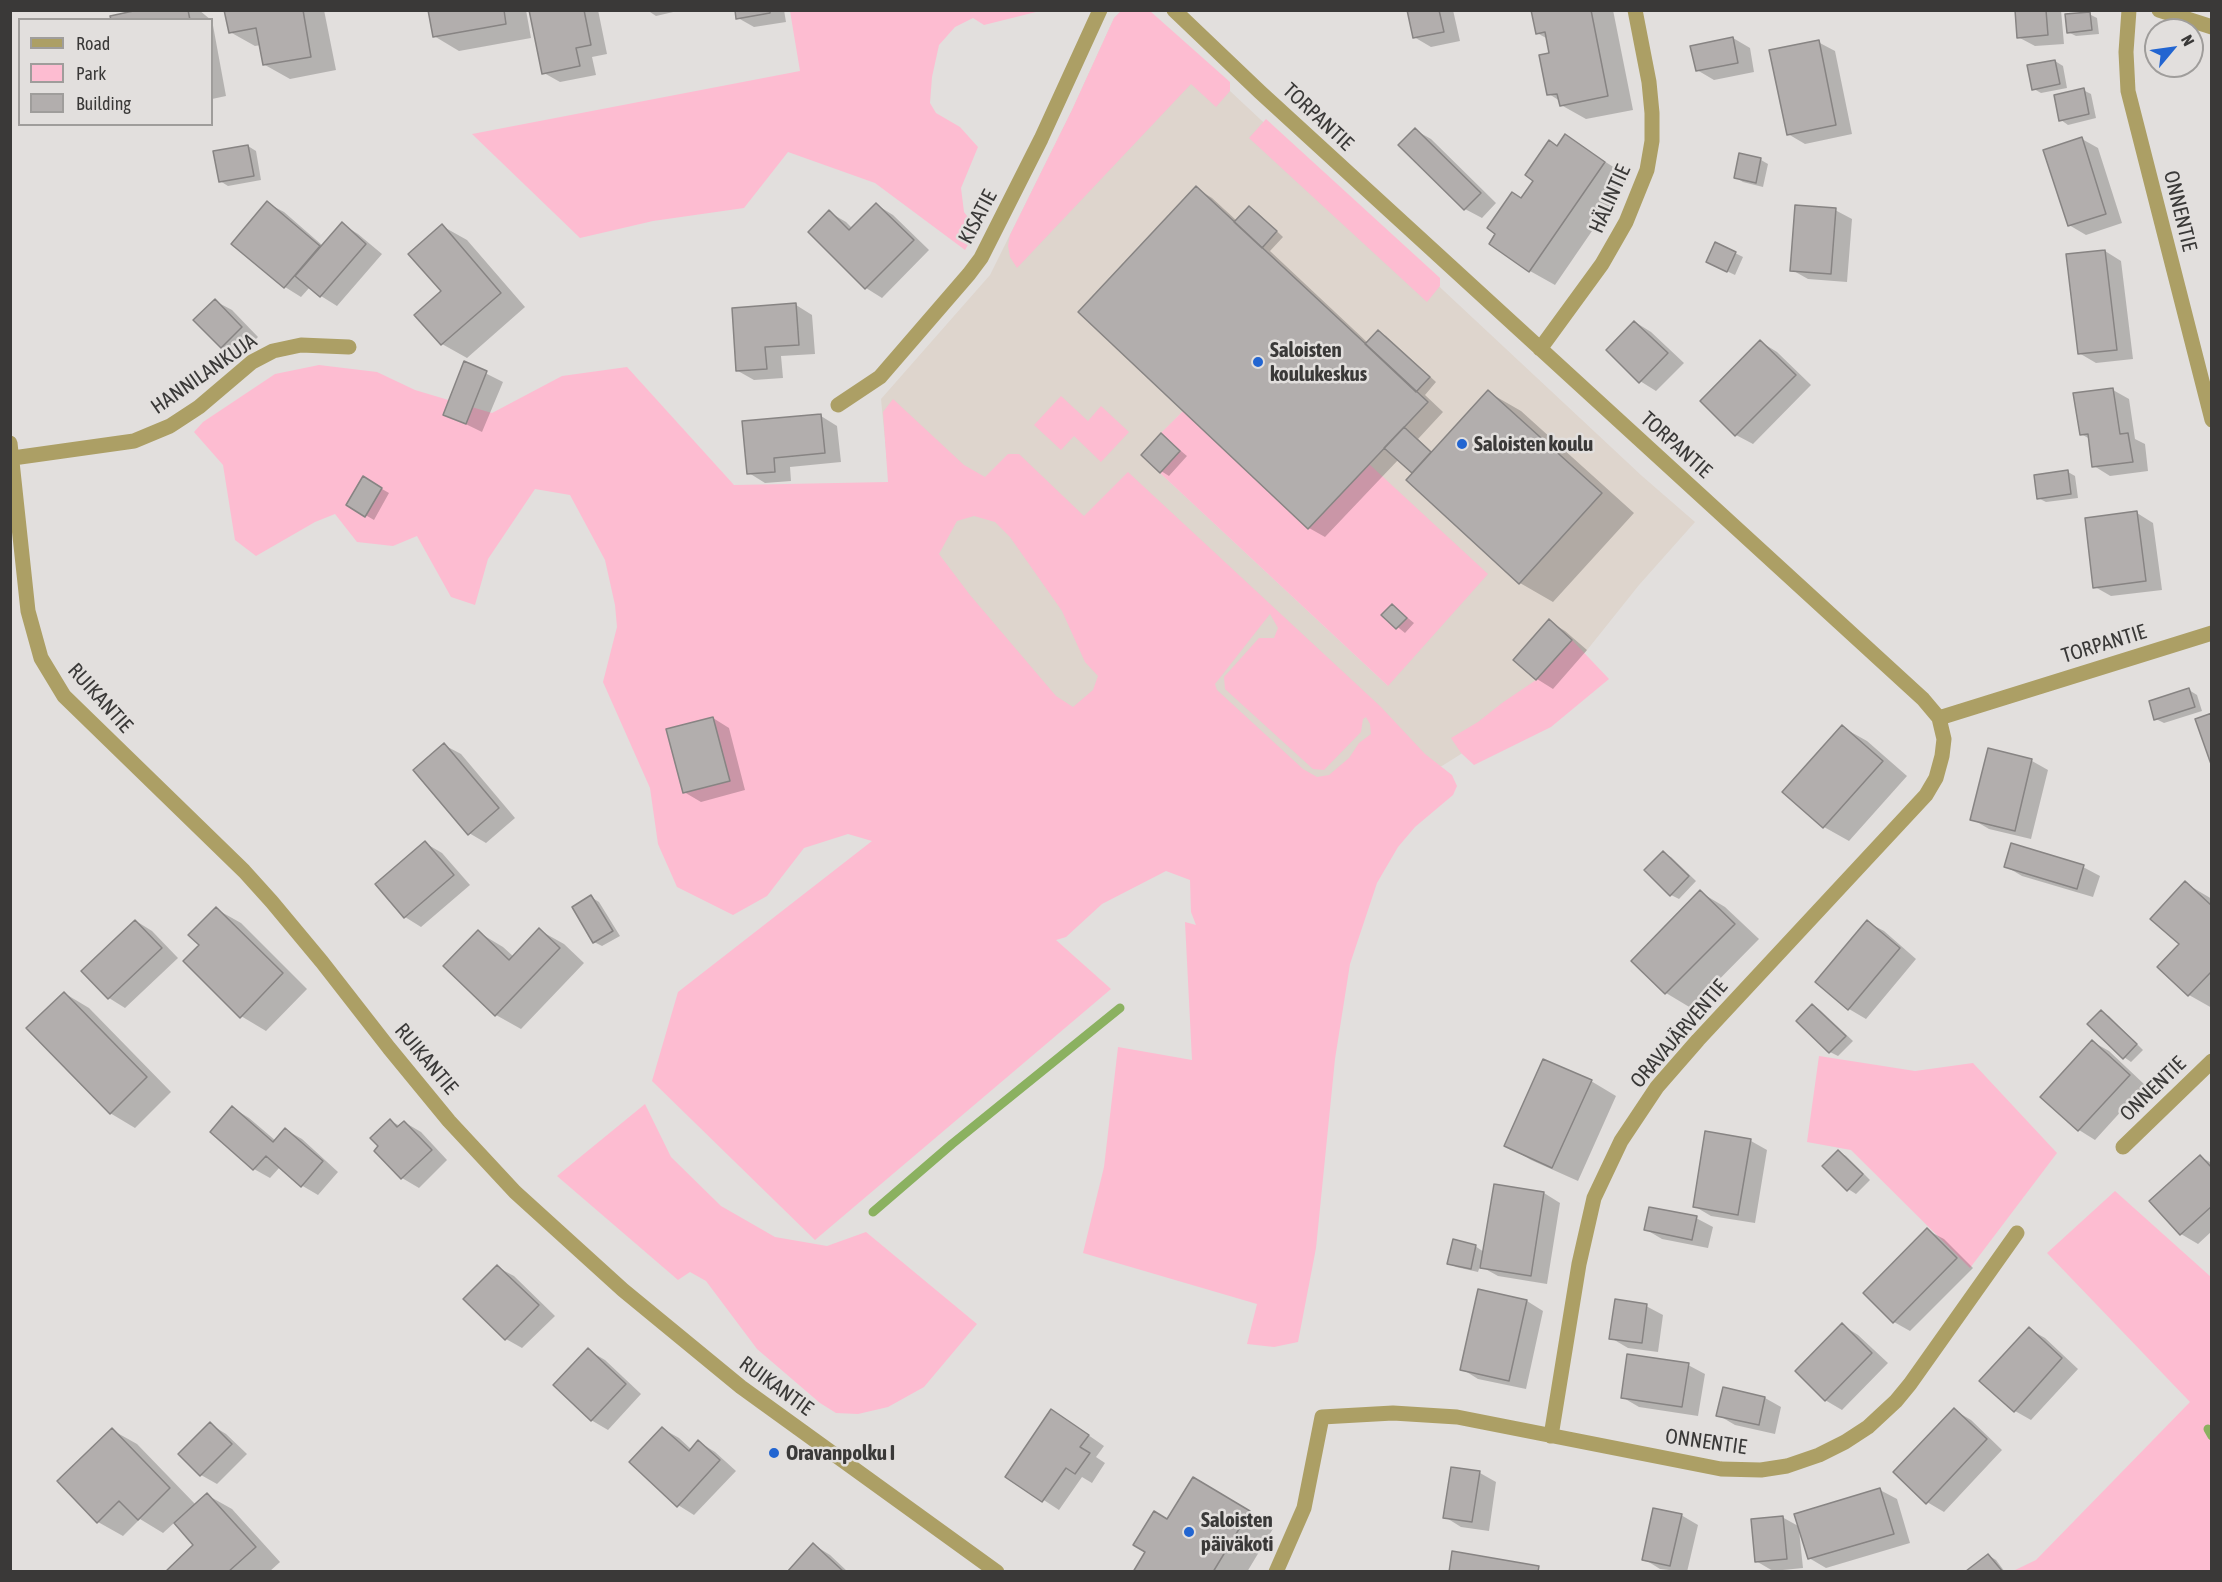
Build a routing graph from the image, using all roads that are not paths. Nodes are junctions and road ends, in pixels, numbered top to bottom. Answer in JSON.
{"nodes":[{"id":1,"x":1100,"y":10,"type":"edge"},
{"id":2,"x":1174,"y":10,"type":"edge"},
{"id":3,"x":1635,"y":10,"type":"edge"},
{"id":4,"x":2129,"y":10,"type":"edge"},
{"id":5,"x":2159,"y":10,"type":"edge"},
{"id":6,"x":2211,"y":27,"type":"edge"},
{"id":7,"x":349,"y":347,"type":"dead end"},
{"id":8,"x":1540,"y":349,"type":"junction"},
{"id":9,"x":838,"y":405,"type":"dead end"},
{"id":10,"x":2211,"y":420,"type":"edge"},
{"id":11,"x":10,"y":442,"type":"edge"},
{"id":12,"x":13,"y":458,"type":"junction"},
{"id":13,"x":2211,"y":633,"type":"edge"},
{"id":14,"x":1939,"y":718,"type":"junction"},
{"id":15,"x":2211,"y":1061,"type":"edge"},
{"id":16,"x":2123,"y":1147,"type":"dead end"},
{"id":17,"x":2017,"y":1233,"type":"dead end"},
{"id":18,"x":1551,"y":1436,"type":"junction"},
{"id":19,"x":998,"y":1572,"type":"edge"},
{"id":20,"x":1276,"y":1572,"type":"edge"}],
"edges":[{"from":1,"to":9,"type":"street","name":"KISATIE"},
{"from":2,"to":8,"type":"street","name":"TORPANTIE"},
{"from":3,"to":8,"type":"street","name":"HÄLINTIE"},
{"from":4,"to":10,"type":"street","name":"ONNENTIE"},
{"from":5,"to":6,"type":"street"},
{"from":7,"to":12,"type":"street","name":"HANNILANKUJA"},
{"from":8,"to":14,"type":"street","name":"TORPANTIE"},
{"from":11,"to":12,"type":"street","name":"RUIKANTIE"},
{"from":12,"to":19,"type":"street","name":"RUIKANTIE"},
{"from":13,"to":14,"type":"street","name":"TORPANTIE"},
{"from":14,"to":18,"type":"street","name":"ORAVAJÄRVENTIE"},
{"from":15,"to":16,"type":"street","name":"ONNENTIE"},
{"from":17,"to":18,"type":"street","name":"ONNENTIE"},
{"from":18,"to":20,"type":"street","name":"ONNENTIE"}]}
